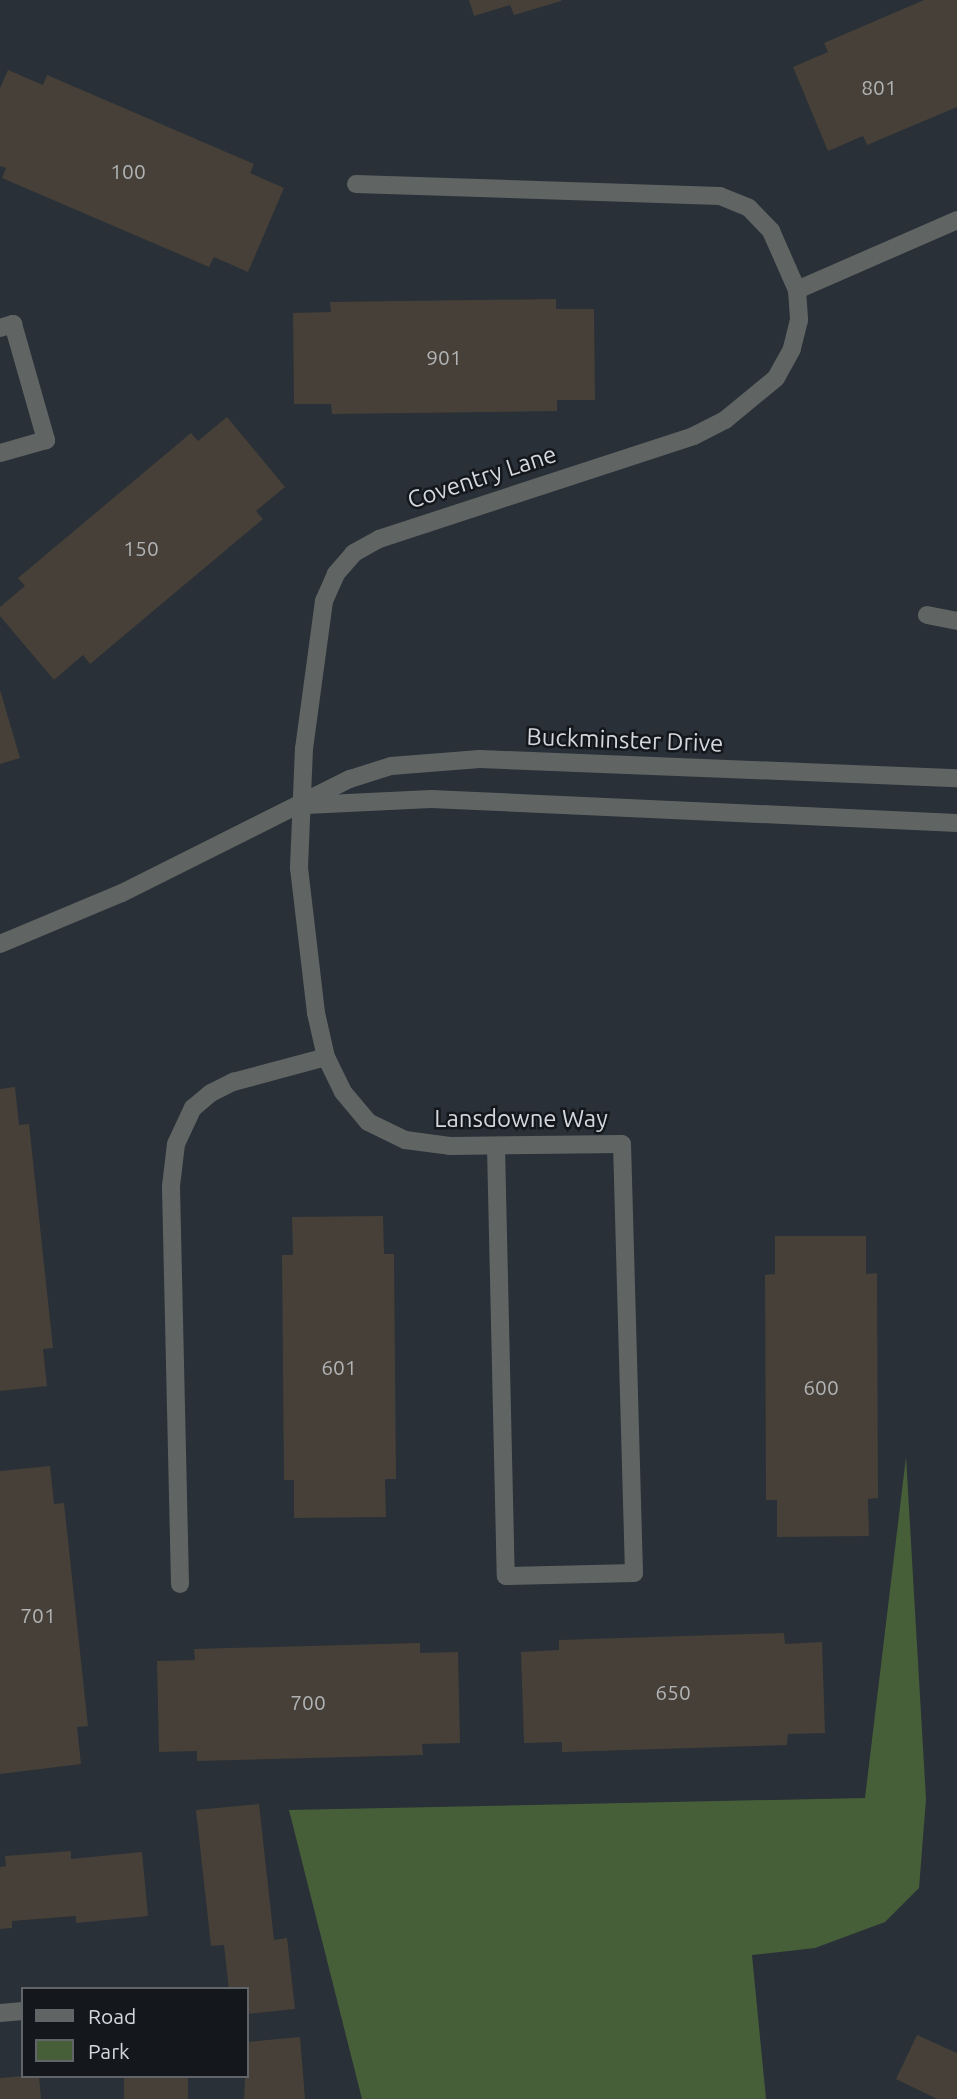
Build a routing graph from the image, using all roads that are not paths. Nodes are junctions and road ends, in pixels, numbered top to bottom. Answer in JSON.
{"nodes":[{"id":1,"x":356,"y":184,"type":"dead end"},
{"id":2,"x":957,"y":220,"type":"edge"},
{"id":3,"x":797,"y":290,"type":"junction"},
{"id":4,"x":0,"y":328,"type":"edge"},
{"id":5,"x":0,"y":453,"type":"edge"},
{"id":6,"x":927,"y":615,"type":"dead end"},
{"id":7,"x":957,"y":621,"type":"edge"},
{"id":8,"x":957,"y":778,"type":"edge"},
{"id":9,"x":299,"y":805,"type":"junction"},
{"id":10,"x":957,"y":823,"type":"edge"},
{"id":11,"x":0,"y":944,"type":"edge"},
{"id":12,"x":326,"y":1057,"type":"junction"},
{"id":13,"x":496,"y":1147,"type":"junction"},
{"id":14,"x":180,"y":1584,"type":"dead end"},
{"id":15,"x":21,"y":2011,"type":"edge"},
{"id":16,"x":0,"y":2012,"type":"edge"}],
"edges":[{"from":1,"to":3,"type":"street","name":"Coventry Lane"},
{"from":2,"to":3,"type":"street"},
{"from":3,"to":9,"type":"street","name":"Coventry Lane"},
{"from":4,"to":5,"type":"street"},
{"from":6,"to":7,"type":"street"},
{"from":8,"to":9,"type":"street","name":"Buckminster Drive"},
{"from":9,"to":10,"type":"street","name":"Buckminster Drive"},
{"from":9,"to":11,"type":"street","name":"Buckminster Drive"},
{"from":9,"to":12,"type":"street","name":"Lansdowne Way"},
{"from":12,"to":13,"type":"street","name":"Lansdowne Way"},
{"from":12,"to":14,"type":"street"},
{"from":13,"to":13,"type":"street","name":"Lansdowne Way"},
{"from":15,"to":16,"type":"street"}]}
